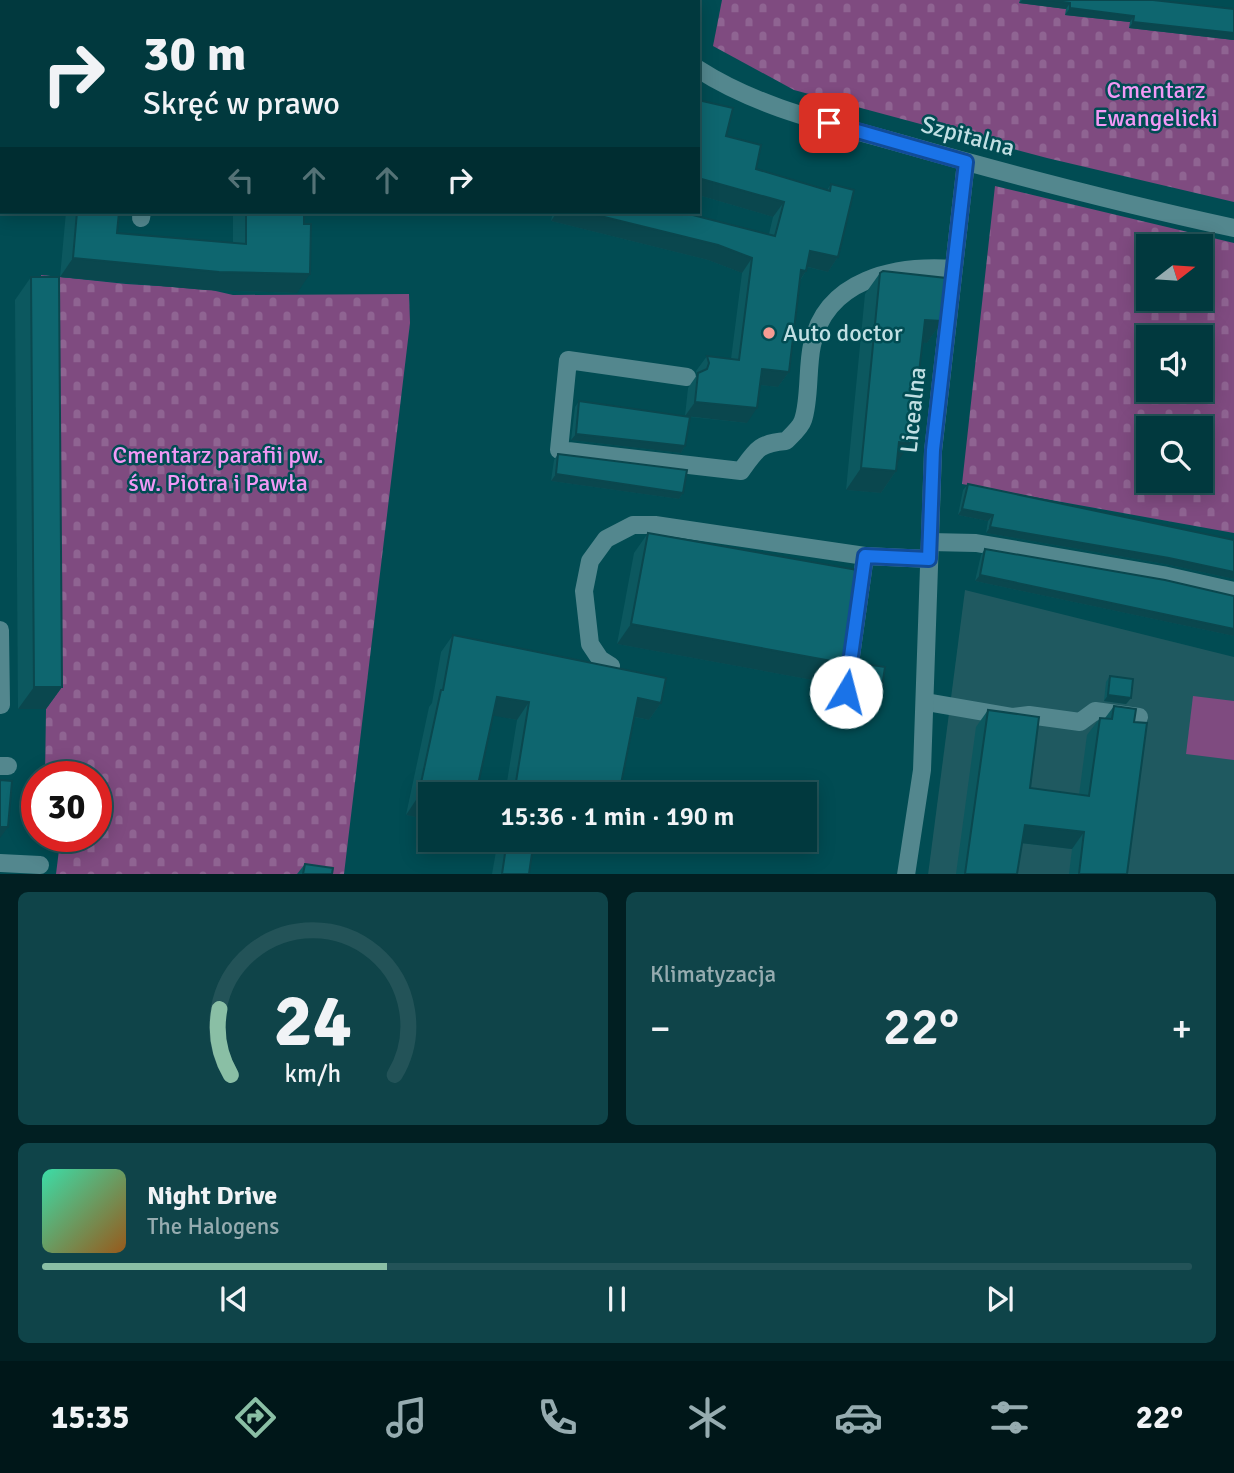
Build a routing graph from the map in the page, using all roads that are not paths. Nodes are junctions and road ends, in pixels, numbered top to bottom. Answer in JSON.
{"nodes":[{"id":1,"x":700,"y":70,"type":"edge"},
{"id":2,"x":966,"y":162,"type":"junction"},
{"id":3,"x":1234,"y":228,"type":"edge"},
{"id":4,"x":953,"y":269,"type":"junction"},
{"id":5,"x":687,"y":377,"type":"dead end"},
{"id":6,"x":929,"y":551,"type":"junction"},
{"id":7,"x":865,"y":556,"type":"junction"},
{"id":8,"x":1234,"y":591,"type":"edge"},
{"id":9,"x":0,"y":630,"type":"edge"},
{"id":10,"x":611,"y":666,"type":"edge"},
{"id":11,"x":846,"y":692,"type":"dead end"},
{"id":12,"x":926,"y":702,"type":"junction"},
{"id":13,"x":1,"y":705,"type":"edge"},
{"id":14,"x":1139,"y":717,"type":"edge"},
{"id":15,"x":0,"y":863,"type":"edge"},
{"id":16,"x":40,"y":865,"type":"dead end"},
{"id":17,"x":906,"y":874,"type":"edge"}],
"edges":[{"from":1,"to":2,"type":"street","name":"Szpitalna"},
{"from":2,"to":3,"type":"street","name":"Szpitalna"},
{"from":2,"to":4,"type":"street","name":"Licealna"},
{"from":4,"to":5,"type":"street"},
{"from":4,"to":6,"type":"street","name":"Licealna"},
{"from":6,"to":7,"type":"street"},
{"from":6,"to":8,"type":"street"},
{"from":6,"to":12,"type":"street","name":"Licealna"},
{"from":7,"to":10,"type":"street"},
{"from":7,"to":11,"type":"street"},
{"from":9,"to":13,"type":"street"},
{"from":12,"to":14,"type":"street"},
{"from":12,"to":17,"type":"street","name":"Licealna"},
{"from":15,"to":16,"type":"street"}]}
